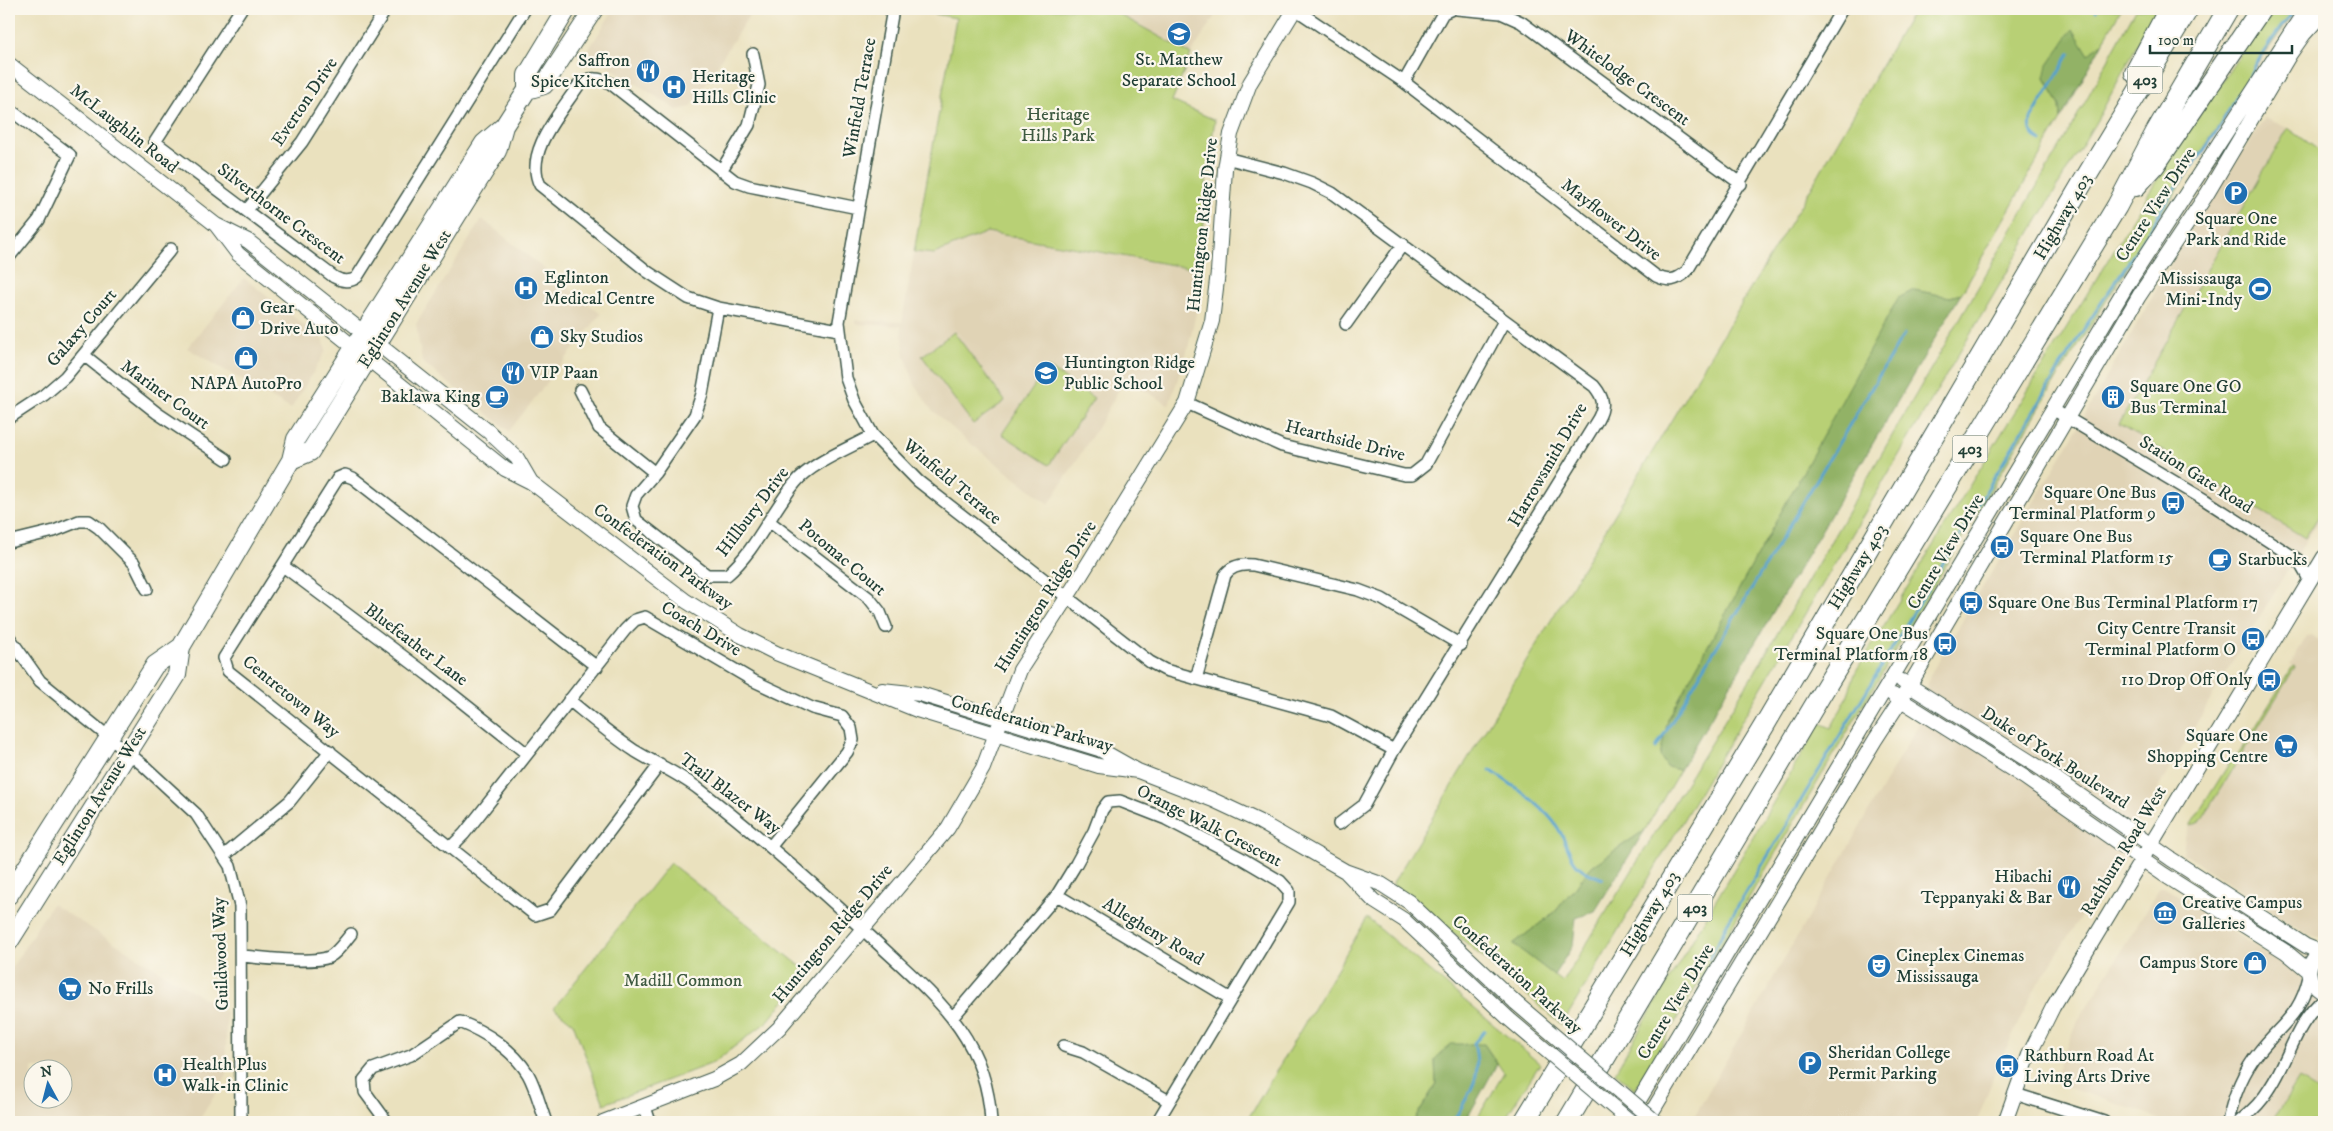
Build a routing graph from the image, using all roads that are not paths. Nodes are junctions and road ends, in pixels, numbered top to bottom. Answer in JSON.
{"nodes":[{"id":1,"x":241,"y":9,"type":"edge"},
{"id":2,"x":386,"y":9,"type":"edge"},
{"id":3,"x":525,"y":9,"type":"edge"},
{"id":4,"x":567,"y":9,"type":"edge"},
{"id":5,"x":594,"y":9,"type":"edge"},
{"id":6,"x":893,"y":9,"type":"edge"},
{"id":7,"x":1294,"y":9,"type":"edge"},
{"id":8,"x":1452,"y":9,"type":"edge"},
{"id":9,"x":1457,"y":9,"type":"edge"},
{"id":10,"x":1842,"y":9,"type":"edge"},
{"id":11,"x":2168,"y":9,"type":"edge"},
{"id":12,"x":2188,"y":9,"type":"edge"},
{"id":13,"x":2228,"y":9,"type":"edge"},
{"id":14,"x":2261,"y":9,"type":"edge"},
{"id":15,"x":2309,"y":9,"type":"edge"},
{"id":16,"x":2324,"y":12,"type":"edge"},
{"id":17,"x":753,"y":54,"type":"dead end"},
{"id":18,"x":9,"y":64,"type":"edge"},
{"id":19,"x":1404,"y":82,"type":"junction"},
{"id":20,"x":526,"y":90,"type":"junction"},
{"id":21,"x":9,"y":109,"type":"edge"},
{"id":22,"x":504,"y":126,"type":"junction"},
{"id":23,"x":2102,"y":152,"type":"junction"},
{"id":24,"x":1226,"y":158,"type":"junction"},
{"id":25,"x":721,"y":171,"type":"junction"},
{"id":26,"x":1741,"y":184,"type":"junction"},
{"id":27,"x":2117,"y":206,"type":"junction"},
{"id":28,"x":858,"y":208,"type":"junction"},
{"id":29,"x":248,"y":210,"type":"junction"},
{"id":30,"x":216,"y":225,"type":"junction"},
{"id":31,"x":1403,"y":244,"type":"junction"},
{"id":32,"x":171,"y":250,"type":"dead end"},
{"id":33,"x":9,"y":257,"type":"edge"},
{"id":34,"x":718,"y":308,"type":"junction"},
{"id":35,"x":1504,"y":321,"type":"junction"},
{"id":36,"x":1346,"y":324,"type":"dead end"},
{"id":37,"x":839,"y":330,"type":"junction"},
{"id":38,"x":364,"y":331,"type":"junction"},
{"id":39,"x":378,"y":343,"type":"junction"},
{"id":40,"x":353,"y":349,"type":"junction"},
{"id":41,"x":85,"y":356,"type":"junction"},
{"id":42,"x":367,"y":360,"type":"junction"},
{"id":43,"x":580,"y":390,"type":"dead end"},
{"id":44,"x":1187,"y":402,"type":"junction"},
{"id":45,"x":2054,"y":410,"type":"junction"},
{"id":46,"x":9,"y":418,"type":"edge"},
{"id":47,"x":2069,"y":418,"type":"junction"},
{"id":48,"x":873,"y":435,"type":"junction"},
{"id":49,"x":226,"y":459,"type":"dead end"},
{"id":50,"x":291,"y":460,"type":"junction"},
{"id":51,"x":655,"y":473,"type":"junction"},
{"id":52,"x":531,"y":482,"type":"junction"},
{"id":53,"x":770,"y":522,"type":"junction"},
{"id":54,"x":9,"y":542,"type":"edge"},
{"id":55,"x":2324,"y":557,"type":"edge"},
{"id":56,"x":283,"y":566,"type":"junction"},
{"id":57,"x":2310,"y":581,"type":"junction"},
{"id":58,"x":147,"y":588,"type":"dead end"},
{"id":59,"x":1066,"y":598,"type":"junction"},
{"id":60,"x":886,"y":627,"type":"dead end"},
{"id":61,"x":9,"y":636,"type":"edge"},
{"id":62,"x":1461,"y":645,"type":"junction"},
{"id":63,"x":181,"y":647,"type":"junction"},
{"id":64,"x":596,"y":667,"type":"junction"},
{"id":65,"x":1894,"y":676,"type":"junction"},
{"id":66,"x":1196,"y":679,"type":"junction"},
{"id":67,"x":1909,"y":685,"type":"junction"},
{"id":68,"x":861,"y":688,"type":"junction"},
{"id":69,"x":1885,"y":691,"type":"junction"},
{"id":70,"x":569,"y":700,"type":"junction"},
{"id":71,"x":1901,"y":700,"type":"junction"},
{"id":72,"x":1001,"y":718,"type":"junction"},
{"id":73,"x":995,"y":734,"type":"junction"},
{"id":74,"x":109,"y":738,"type":"junction"},
{"id":75,"x":1394,"y":750,"type":"junction"},
{"id":76,"x":330,"y":751,"type":"junction"},
{"id":77,"x":128,"y":753,"type":"junction"},
{"id":78,"x":526,"y":753,"type":"junction"},
{"id":79,"x":660,"y":764,"type":"junction"},
{"id":80,"x":1138,"y":771,"type":"junction"},
{"id":81,"x":1339,"y":824,"type":"dead end"},
{"id":82,"x":2150,"y":844,"type":"junction"},
{"id":83,"x":771,"y":846,"type":"junction"},
{"id":84,"x":451,"y":847,"type":"junction"},
{"id":85,"x":225,"y":855,"type":"junction"},
{"id":86,"x":2142,"y":858,"type":"junction"},
{"id":87,"x":1345,"y":871,"type":"junction"},
{"id":88,"x":9,"y":895,"type":"edge"},
{"id":89,"x":1058,"y":895,"type":"junction"},
{"id":90,"x":861,"y":928,"type":"junction"},
{"id":91,"x":351,"y":934,"type":"dead end"},
{"id":92,"x":9,"y":942,"type":"edge"},
{"id":93,"x":2323,"y":951,"type":"edge"},
{"id":94,"x":242,"y":956,"type":"junction"},
{"id":95,"x":2309,"y":974,"type":"junction"},
{"id":96,"x":2324,"y":992,"type":"edge"},
{"id":97,"x":1231,"y":999,"type":"junction"},
{"id":98,"x":2324,"y":999,"type":"edge"},
{"id":99,"x":953,"y":1017,"type":"junction"},
{"id":100,"x":1064,"y":1046,"type":"dead end"},
{"id":101,"x":2015,"y":1094,"type":"junction"},
{"id":102,"x":1169,"y":1101,"type":"junction"},
{"id":103,"x":645,"y":1107,"type":"junction"},
{"id":104,"x":241,"y":1122,"type":"edge"},
{"id":105,"x":386,"y":1122,"type":"edge"},
{"id":106,"x":546,"y":1122,"type":"edge"},
{"id":107,"x":603,"y":1122,"type":"edge"},
{"id":108,"x":650,"y":1122,"type":"edge"},
{"id":109,"x":991,"y":1122,"type":"edge"},
{"id":110,"x":1157,"y":1122,"type":"edge"},
{"id":111,"x":1524,"y":1122,"type":"edge"},
{"id":112,"x":1567,"y":1122,"type":"edge"},
{"id":113,"x":1626,"y":1122,"type":"edge"},
{"id":114,"x":1631,"y":1122,"type":"edge"},
{"id":115,"x":1646,"y":1122,"type":"edge"},
{"id":116,"x":1656,"y":1122,"type":"edge"},
{"id":117,"x":2005,"y":1122,"type":"edge"},
{"id":118,"x":2104,"y":1122,"type":"edge"},
{"id":119,"x":2228,"y":1122,"type":"edge"},
{"id":120,"x":2239,"y":1122,"type":"edge"}],
"edges":[{"from":1,"to":29,"type":"street","name":"Silverthorne Crescent"},
{"from":2,"to":29,"type":"street","name":"Everton Drive"},
{"from":3,"to":29,"type":"street","name":"Silverthorne Crescent"},
{"from":4,"to":20,"type":"main road","name":"Eglinton Avenue West"},
{"from":5,"to":20,"type":"main road"},
{"from":6,"to":28,"type":"street","name":"Winfield Terrace"},
{"from":7,"to":19,"type":"street","name":"Mayflower Drive"},
{"from":7,"to":24,"type":"street","name":"Huntington Ridge Drive"},
{"from":8,"to":19,"type":"street"},
{"from":9,"to":26,"type":"street","name":"Whitelodge Crescent"},
{"from":10,"to":26,"type":"street","name":"Mayflower Drive"},
{"from":11,"to":23,"type":"highway"},
{"from":12,"to":23,"type":"highway","name":"Highway 403","number":"403"},
{"from":13,"to":27,"type":"highway","name":"Highway 403","number":"403"},
{"from":14,"to":27,"type":"highway"},
{"from":15,"to":45,"type":"street","name":"Centre View Drive"},
{"from":16,"to":47,"type":"street","name":"Centre View Drive"},
{"from":17,"to":25,"type":"street"},
{"from":18,"to":30,"type":"street","name":"McLaughlin Road"},
{"from":19,"to":26,"type":"street","name":"Mayflower Drive"},
{"from":20,"to":22,"type":"main road","name":"Eglinton Avenue West"},
{"from":21,"to":33,"type":"street"},
{"from":22,"to":38,"type":"main road","name":"Eglinton Avenue West"},
{"from":22,"to":39,"type":"main road","name":"Eglinton Avenue West"},
{"from":23,"to":111,"type":"highway","name":"Highway 403","number":"403"},
{"from":24,"to":31,"type":"street","name":"Harrowsmith Drive"},
{"from":24,"to":44,"type":"street","name":"Huntington Ridge Drive"},
{"from":25,"to":28,"type":"street"},
{"from":25,"to":34,"type":"street"},
{"from":27,"to":112,"type":"highway","name":"Highway 403","number":"403"},
{"from":28,"to":37,"type":"street","name":"Winfield Terrace"},
{"from":30,"to":38,"type":"street","name":"McLaughlin Road"},
{"from":30,"to":40,"type":"street","name":"McLaughlin Road"},
{"from":31,"to":35,"type":"street","name":"Harrowsmith Drive"},
{"from":31,"to":36,"type":"street"},
{"from":32,"to":41,"type":"street","name":"Galaxy Court"},
{"from":34,"to":37,"type":"street"},
{"from":34,"to":51,"type":"street","name":"Hillbury Drive"},
{"from":35,"to":44,"type":"street","name":"Hearthside Drive"},
{"from":35,"to":62,"type":"street","name":"Harrowsmith Drive"},
{"from":37,"to":48,"type":"street","name":"Winfield Terrace"},
{"from":38,"to":39,"type":"street","name":"McLaughlin Road"},
{"from":38,"to":40,"type":"main road","name":"Eglinton Avenue West"},
{"from":39,"to":42,"type":"main road","name":"Eglinton Avenue West"},
{"from":39,"to":52,"type":"street","name":"Confederation Parkway"},
{"from":40,"to":42,"type":"street","name":"McLaughlin Road"},
{"from":40,"to":50,"type":"main road","name":"Eglinton Avenue West"},
{"from":41,"to":46,"type":"street","name":"Galaxy Court"},
{"from":41,"to":49,"type":"street","name":"Mariner Court"},
{"from":42,"to":50,"type":"main road","name":"Eglinton Avenue West"},
{"from":42,"to":52,"type":"street","name":"Confederation Parkway"},
{"from":43,"to":51,"type":"street"},
{"from":44,"to":59,"type":"street","name":"Huntington Ridge Drive"},
{"from":45,"to":47,"type":"street","name":"Station Gate Road"},
{"from":45,"to":65,"type":"street","name":"Centre View Drive"},
{"from":47,"to":57,"type":"street","name":"Station Gate Road"},
{"from":47,"to":67,"type":"street","name":"Centre View Drive"},
{"from":48,"to":53,"type":"street","name":"Hillbury Drive"},
{"from":48,"to":59,"type":"street","name":"Winfield Terrace"},
{"from":50,"to":63,"type":"main road","name":"Eglinton Avenue West"},
{"from":51,"to":53,"type":"street","name":"Hillbury Drive"},
{"from":52,"to":68,"type":"street","name":"Confederation Parkway"},
{"from":53,"to":60,"type":"street","name":"Potomac Court"},
{"from":54,"to":58,"type":"street"},
{"from":55,"to":57,"type":"street","name":"Rathburn Road West"},
{"from":56,"to":64,"type":"street","name":"Centretown Way"},
{"from":56,"to":76,"type":"street","name":"Centretown Way"},
{"from":56,"to":78,"type":"street","name":"Bluefeather Lane"},
{"from":57,"to":82,"type":"street","name":"Rathburn Road West"},
{"from":59,"to":66,"type":"street","name":"Winfield Terrace"},
{"from":59,"to":72,"type":"street","name":"Huntington Ridge Drive"},
{"from":61,"to":74,"type":"street","name":"Guildwood Way"},
{"from":62,"to":66,"type":"street"},
{"from":62,"to":75,"type":"street","name":"Harrowsmith Drive"},
{"from":63,"to":74,"type":"main road","name":"Eglinton Avenue West"},
{"from":63,"to":77,"type":"main road","name":"Eglinton Avenue West"},
{"from":64,"to":70,"type":"street","name":"Coach Drive"},
{"from":64,"to":83,"type":"street","name":"Coach Drive"},
{"from":65,"to":67,"type":"street","name":"Duke of York Boulevard"},
{"from":65,"to":69,"type":"street","name":"Centre View Drive"},
{"from":66,"to":75,"type":"street","name":"Winfield Terrace"},
{"from":67,"to":71,"type":"street","name":"Centre View Drive"},
{"from":67,"to":82,"type":"street","name":"Duke of York Boulevard"},
{"from":68,"to":72,"type":"street","name":"Confederation Parkway"},
{"from":68,"to":73,"type":"street","name":"Confederation Parkway"},
{"from":69,"to":71,"type":"street","name":"Duke of York Boulevard"},
{"from":69,"to":113,"type":"street","name":"Centre View Drive"},
{"from":70,"to":78,"type":"street","name":"Coach Drive"},
{"from":70,"to":79,"type":"street","name":"Trail Blazer Way"},
{"from":71,"to":86,"type":"street","name":"Duke of York Boulevard"},
{"from":71,"to":115,"type":"street","name":"Centre View Drive"},
{"from":72,"to":73,"type":"street","name":"Huntington Ridge Drive"},
{"from":72,"to":80,"type":"street","name":"Confederation Parkway"},
{"from":73,"to":80,"type":"street","name":"Confederation Parkway"},
{"from":73,"to":90,"type":"street","name":"Huntington Ridge Drive"},
{"from":74,"to":77,"type":"street","name":"Guildwood Way"},
{"from":74,"to":88,"type":"main road","name":"Eglinton Avenue West"},
{"from":75,"to":81,"type":"street","name":"Harrowsmith Drive"},
{"from":76,"to":84,"type":"street","name":"Centretown Way"},
{"from":76,"to":85,"type":"street"},
{"from":77,"to":85,"type":"street","name":"Guildwood Way"},
{"from":77,"to":92,"type":"main road","name":"Eglinton Avenue West"},
{"from":78,"to":84,"type":"street","name":"Coach Drive"},
{"from":79,"to":83,"type":"street","name":"Trail Blazer Way"},
{"from":79,"to":84,"type":"street","name":"Centretown Way"},
{"from":80,"to":87,"type":"street","name":"Confederation Parkway"},
{"from":82,"to":86,"type":"street","name":"Rathburn Road West"},
{"from":82,"to":93,"type":"street","name":"Duke of York Boulevard"},
{"from":83,"to":90,"type":"street","name":"Trail Blazer Way"},
{"from":85,"to":94,"type":"street","name":"Guildwood Way"},
{"from":86,"to":95,"type":"street","name":"Duke of York Boulevard"},
{"from":86,"to":101,"type":"street","name":"Rathburn Road West"},
{"from":87,"to":114,"type":"street","name":"Confederation Parkway","bridge":true},
{"from":87,"to":116,"type":"street","name":"Confederation Parkway","bridge":true},
{"from":89,"to":97,"type":"street","name":"Allegheny Road"},
{"from":89,"to":97,"type":"street","name":"Orange Walk Crescent"},
{"from":89,"to":99,"type":"street","name":"Orange Walk Crescent"},
{"from":90,"to":99,"type":"street"},
{"from":90,"to":103,"type":"street","name":"Huntington Ridge Drive"},
{"from":91,"to":94,"type":"street"},
{"from":93,"to":95,"type":"street"},
{"from":94,"to":104,"type":"street","name":"Guildwood Way"},
{"from":95,"to":96,"type":"street","name":"Duke of York Boulevard"},
{"from":95,"to":119,"type":"street"},
{"from":97,"to":102,"type":"street","name":"Orange Walk Crescent"},
{"from":98,"to":120,"type":"street"},
{"from":99,"to":109,"type":"street"},
{"from":100,"to":102,"type":"street"},
{"from":101,"to":117,"type":"street","name":"Rathburn Road West"},
{"from":101,"to":118,"type":"street"},
{"from":102,"to":110,"type":"street","name":"Orange Walk Crescent"},
{"from":103,"to":107,"type":"street","name":"Huntington Ridge Drive"},
{"from":103,"to":108,"type":"street"},
{"from":105,"to":106,"type":"street"}]}
